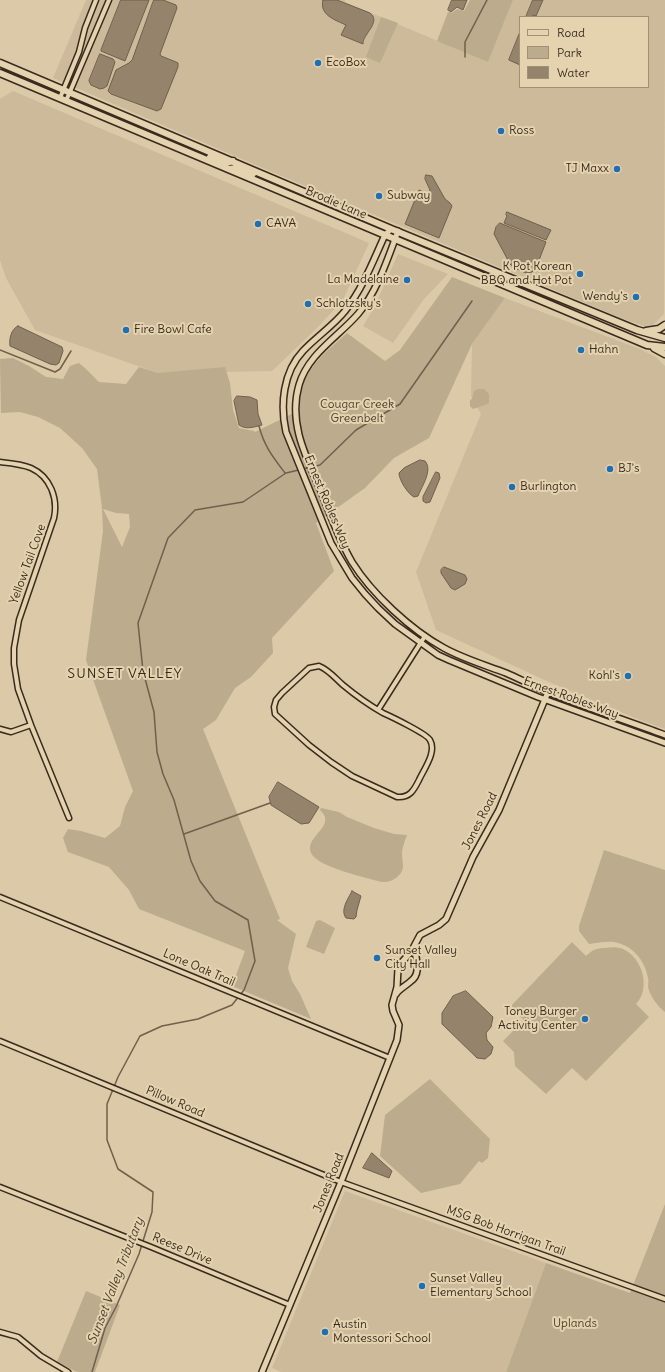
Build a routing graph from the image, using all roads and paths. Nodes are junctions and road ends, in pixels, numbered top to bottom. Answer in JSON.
{"nodes":[{"id":1,"x":96,"y":0,"type":"edge"},
{"id":2,"x":109,"y":0,"type":"edge"},
{"id":3,"x":0,"y":63,"type":"edge"},
{"id":4,"x":0,"y":73,"type":"edge"},
{"id":5,"x":63,"y":90,"type":"junction"},
{"id":6,"x":70,"y":92,"type":"junction"},
{"id":7,"x":60,"y":98,"type":"junction"},
{"id":8,"x":66,"y":101,"type":"junction"},
{"id":9,"x":195,"y":155,"type":"junction"},
{"id":10,"x":233,"y":161,"type":"junction"},
{"id":11,"x":227,"y":169,"type":"junction"},
{"id":12,"x":267,"y":176,"type":"junction"},
{"id":13,"x":391,"y":229,"type":"junction"},
{"id":14,"x":398,"y":231,"type":"junction"},
{"id":15,"x":385,"y":235,"type":"junction"},
{"id":16,"x":395,"y":239,"type":"junction"},
{"id":17,"x":495,"y":281,"type":"junction"},
{"id":18,"x":534,"y":288,"type":"junction"},
{"id":19,"x":665,"y":325,"type":"edge"},
{"id":20,"x":637,"y":330,"type":"junction"},
{"id":21,"x":665,"y":338,"type":"edge"},
{"id":22,"x":647,"y":345,"type":"junction"},
{"id":23,"x":665,"y":347,"type":"edge"},
{"id":24,"x":665,"y":354,"type":"edge"},
{"id":25,"x":0,"y":462,"type":"edge"},
{"id":26,"x":426,"y":636,"type":"junction"},
{"id":27,"x":421,"y":643,"type":"junction"},
{"id":28,"x":548,"y":692,"type":"junction"},
{"id":29,"x":545,"y":700,"type":"junction"},
{"id":30,"x":575,"y":702,"type":"junction"},
{"id":31,"x":572,"y":709,"type":"junction"},
{"id":32,"x":378,"y":710,"type":"junction"},
{"id":33,"x":620,"y":718,"type":"junction"},
{"id":34,"x":31,"y":725,"type":"junction"},
{"id":35,"x":617,"y":726,"type":"junction"},
{"id":36,"x":0,"y":729,"type":"edge"},
{"id":37,"x":665,"y":735,"type":"edge"},
{"id":38,"x":665,"y":743,"type":"edge"},
{"id":39,"x":69,"y":818,"type":"dead end"},
{"id":40,"x":0,"y":897,"type":"edge"},
{"id":41,"x":414,"y":946,"type":"junction"},
{"id":42,"x":394,"y":998,"type":"junction"},
{"id":43,"x":0,"y":1041,"type":"edge"},
{"id":44,"x":390,"y":1058,"type":"junction"},
{"id":45,"x":341,"y":1182,"type":"junction"},
{"id":46,"x":0,"y":1187,"type":"edge"},
{"id":47,"x":665,"y":1299,"type":"edge"},
{"id":48,"x":290,"y":1305,"type":"junction"},
{"id":49,"x":0,"y":1332,"type":"edge"},
{"id":50,"x":262,"y":1371,"type":"edge"},
{"id":51,"x":68,"y":1372,"type":"edge"},
{"id":52,"x":269,"y":1372,"type":"edge"}],
"edges":[{"from":1,"to":5,"type":"street"},
{"from":2,"to":6,"type":"street"},
{"from":3,"to":5,"type":"main road","name":"Brodie Lane"},
{"from":4,"to":7,"type":"main road","name":"Brodie Lane"},
{"from":5,"to":6,"type":"main road","name":"Brodie Lane"},
{"from":5,"to":7,"type":"street"},
{"from":6,"to":8,"type":"street"},
{"from":6,"to":10,"type":"main road","name":"Brodie Lane"},
{"from":7,"to":8,"type":"main road","name":"Brodie Lane"},
{"from":8,"to":9,"type":"main road","name":"Brodie Lane"},
{"from":9,"to":10,"type":"main road"},
{"from":9,"to":11,"type":"main road","name":"Brodie Lane"},
{"from":10,"to":12,"type":"main road","name":"Brodie Lane"},
{"from":11,"to":12,"type":"main road"},
{"from":11,"to":15,"type":"main road","name":"Brodie Lane"},
{"from":12,"to":13,"type":"main road","name":"Brodie Lane"},
{"from":13,"to":14,"type":"main road","name":"Brodie Lane"},
{"from":13,"to":15,"type":"street","name":"Ernest Robles Way"},
{"from":14,"to":16,"type":"street","name":"Ernest Robles Way"},
{"from":14,"to":18,"type":"main road","name":"Brodie Lane"},
{"from":15,"to":16,"type":"main road","name":"Brodie Lane"},
{"from":15,"to":27,"type":"street","name":"Ernest Robles Way"},
{"from":16,"to":17,"type":"main road","name":"Brodie Lane"},
{"from":16,"to":26,"type":"street","name":"Ernest Robles Way"},
{"from":17,"to":18,"type":"main road"},
{"from":17,"to":22,"type":"main road","name":"Brodie Lane"},
{"from":18,"to":20,"type":"main road","name":"Brodie Lane"},
{"from":19,"to":20,"type":"main road"},
{"from":20,"to":21,"type":"main road","name":"Brodie Lane"},
{"from":22,"to":23,"type":"main road","name":"Brodie Lane"},
{"from":22,"to":24,"type":"main road"},
{"from":25,"to":34,"type":"street","name":"Yellow Tail Cove"},
{"from":26,"to":27,"type":"street"},
{"from":26,"to":28,"type":"street","name":"Ernest Robles Way"},
{"from":27,"to":29,"type":"street","name":"Ernest Robles Way"},
{"from":27,"to":32,"type":"street"},
{"from":28,"to":29,"type":"street","name":"Jones Road"},
{"from":28,"to":30,"type":"street","name":"Ernest Robles Way"},
{"from":29,"to":31,"type":"street","name":"Ernest Robles Way"},
{"from":29,"to":41,"type":"street","name":"Jones Road"},
{"from":30,"to":31,"type":"street"},
{"from":30,"to":33,"type":"street","name":"Ernest Robles Way"},
{"from":31,"to":35,"type":"street","name":"Ernest Robles Way"},
{"from":32,"to":32,"type":"street"},
{"from":33,"to":35,"type":"street"},
{"from":33,"to":37,"type":"street","name":"Ernest Robles Way"},
{"from":34,"to":36,"type":"street"},
{"from":34,"to":39,"type":"street","name":"Yellow Tail Cove"},
{"from":35,"to":38,"type":"street","name":"Ernest Robles Way"},
{"from":40,"to":44,"type":"street","name":"Lone Oak Trail"},
{"from":41,"to":42,"type":"street","name":"Jones Road"},
{"from":41,"to":42,"type":"street"},
{"from":42,"to":44,"type":"street","name":"Jones Road"},
{"from":43,"to":45,"type":"street","name":"Pillow Road"},
{"from":44,"to":45,"type":"street","name":"Jones Road"},
{"from":45,"to":47,"type":"street","name":"MSG Bob Horrigan Trail"},
{"from":45,"to":48,"type":"street","name":"Jones Road"},
{"from":46,"to":48,"type":"street","name":"Reese Drive"},
{"from":48,"to":50,"type":"street","name":"Jones Road"},
{"from":49,"to":51,"type":"street"},
{"from":50,"to":52,"type":"street"}]}
